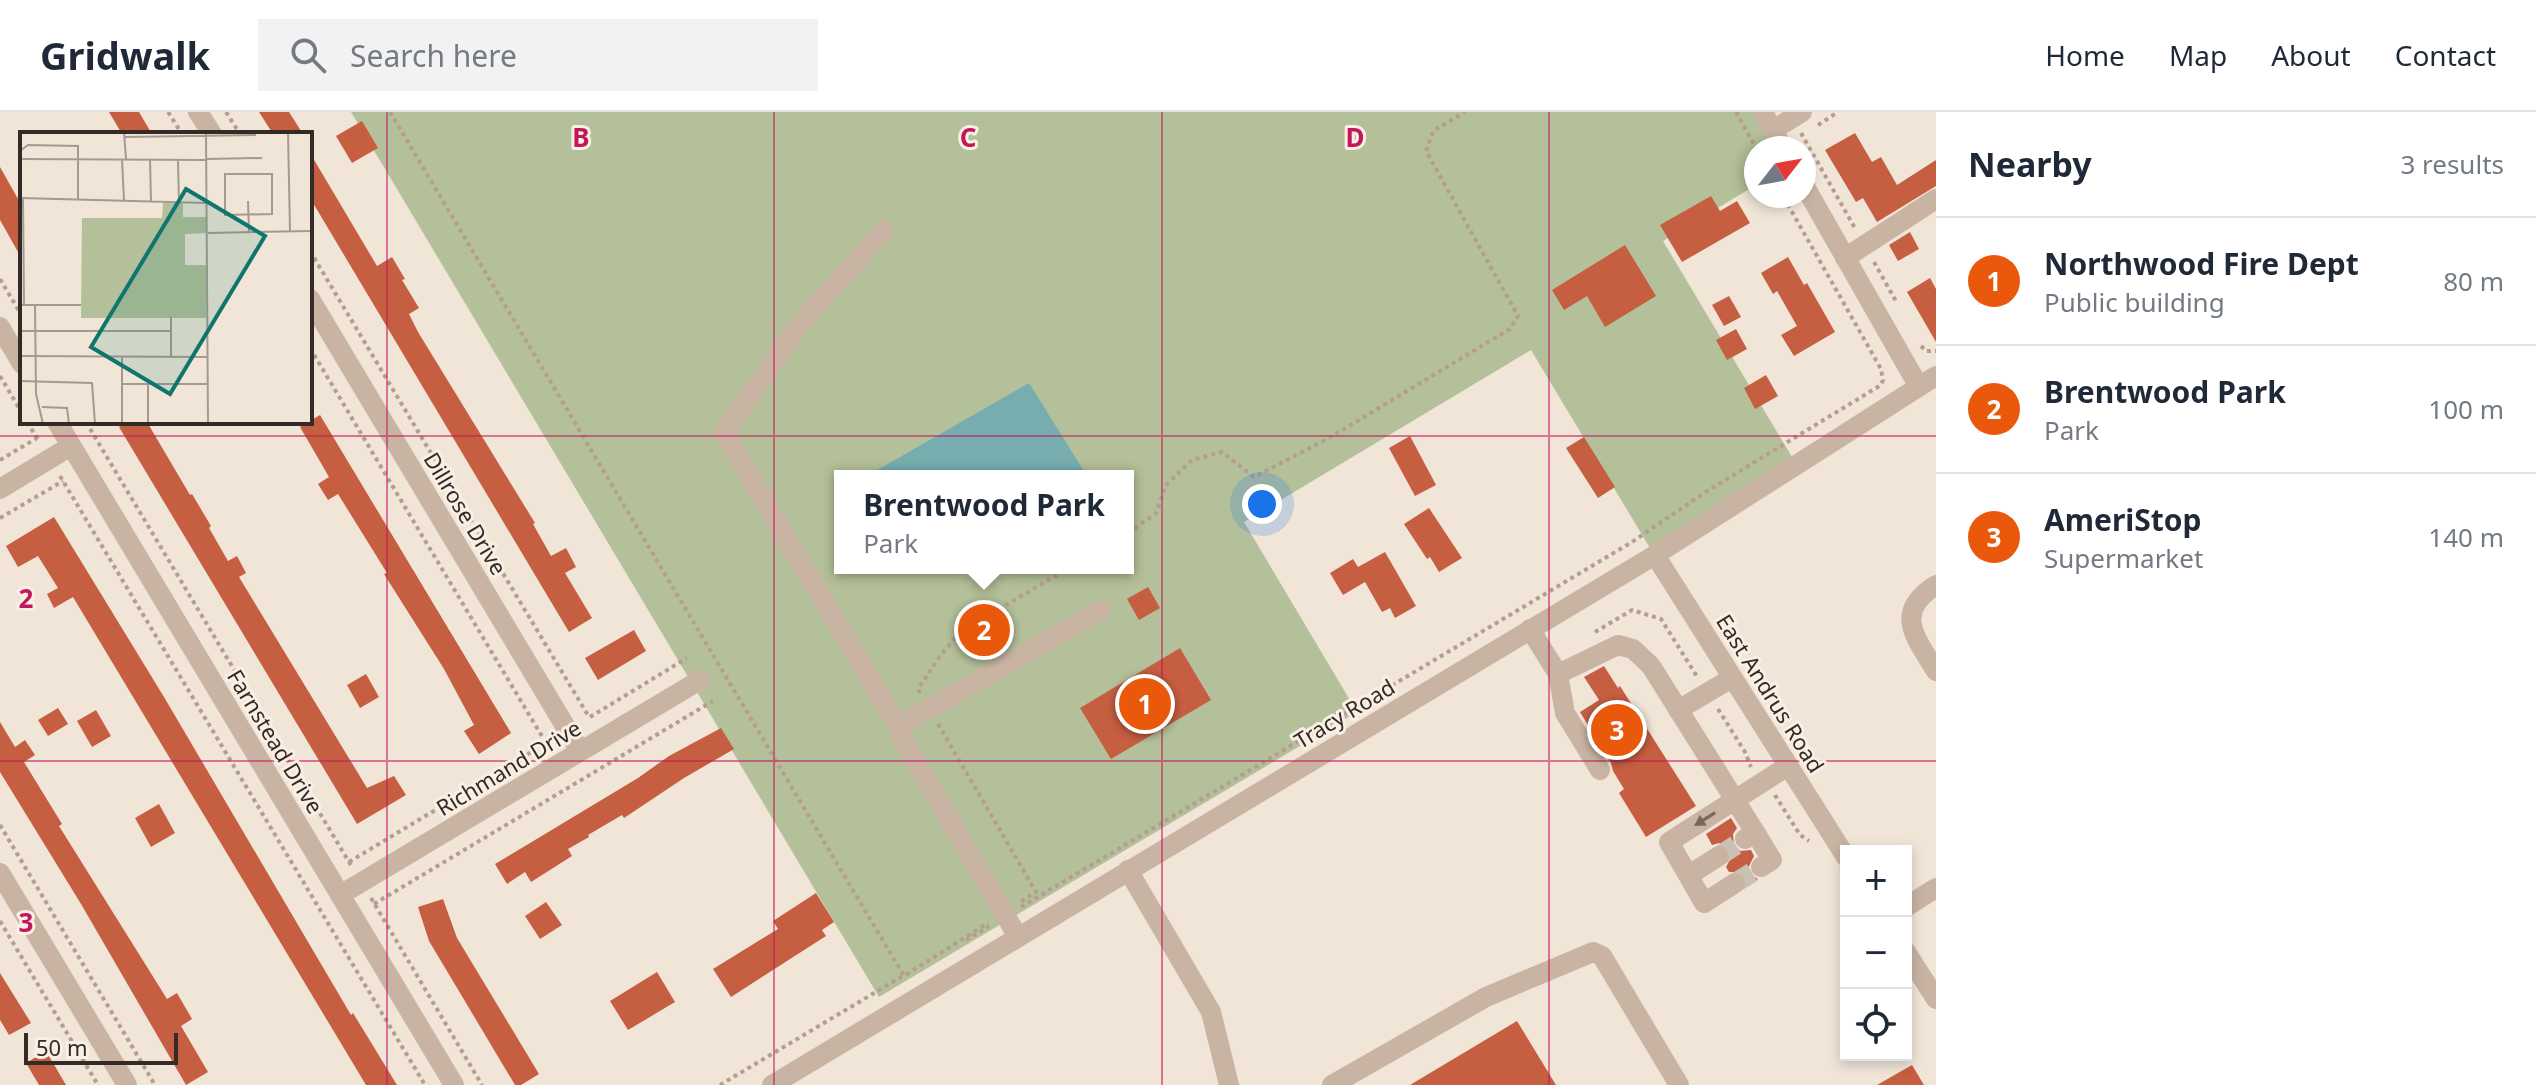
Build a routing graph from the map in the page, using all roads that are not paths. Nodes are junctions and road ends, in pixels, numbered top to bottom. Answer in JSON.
{"nodes":[{"id":1,"x":198,"y":112,"type":"edge"},
{"id":2,"x":1763,"y":112,"type":"edge"},
{"id":3,"x":1802,"y":112,"type":"edge"},
{"id":4,"x":211,"y":132,"type":"edge"},
{"id":5,"x":1776,"y":136,"type":"edge"},
{"id":6,"x":1781,"y":136,"type":"edge"},
{"id":7,"x":1936,"y":199,"type":"edge"},
{"id":8,"x":1816,"y":206,"type":"edge"},
{"id":9,"x":884,"y":230,"type":"dead end"},
{"id":10,"x":1845,"y":258,"type":"junction"},
{"id":11,"x":312,"y":302,"type":"edge"},
{"id":12,"x":0,"y":327,"type":"edge"},
{"id":13,"x":20,"y":361,"type":"edge"},
{"id":14,"x":1927,"y":382,"type":"edge"},
{"id":15,"x":58,"y":424,"type":"edge"},
{"id":16,"x":71,"y":446,"type":"junction"},
{"id":17,"x":0,"y":489,"type":"edge"},
{"id":18,"x":1655,"y":555,"type":"junction"},
{"id":19,"x":1936,"y":585,"type":"edge"},
{"id":20,"x":1101,"y":610,"type":"dead end"},
{"id":21,"x":1530,"y":629,"type":"junction"},
{"id":22,"x":1936,"y":671,"type":"edge"},
{"id":23,"x":1558,"y":674,"type":"junction"},
{"id":24,"x":1732,"y":678,"type":"junction"},
{"id":25,"x":700,"y":680,"type":"dead end"},
{"id":26,"x":1678,"y":710,"type":"junction"},
{"id":27,"x":900,"y":729,"type":"junction"},
{"id":28,"x":580,"y":751,"type":"junction"},
{"id":29,"x":1788,"y":766,"type":"junction"},
{"id":30,"x":1600,"y":770,"type":"dead end"},
{"id":31,"x":1734,"y":801,"type":"junction"},
{"id":32,"x":1840,"y":848,"type":"edge"},
{"id":33,"x":1719,"y":856,"type":"tunnel mouth"},
{"id":34,"x":1761,"y":867,"type":"dead end"},
{"id":35,"x":1128,"y":870,"type":"junction"},
{"id":36,"x":0,"y":873,"type":"edge"},
{"id":37,"x":1689,"y":875,"type":"junction"},
{"id":38,"x":1735,"y":883,"type":"tunnel mouth"},
{"id":39,"x":1936,"y":888,"type":"edge"},
{"id":40,"x":340,"y":895,"type":"junction"},
{"id":41,"x":1912,"y":903,"type":"edge"},
{"id":42,"x":1018,"y":937,"type":"junction"},
{"id":43,"x":1912,"y":961,"type":"edge"},
{"id":44,"x":1936,"y":999,"type":"edge"},
{"id":45,"x":127,"y":1085,"type":"edge"},
{"id":46,"x":454,"y":1085,"type":"edge"},
{"id":47,"x":772,"y":1085,"type":"edge"},
{"id":48,"x":1229,"y":1085,"type":"edge"},
{"id":49,"x":1332,"y":1085,"type":"edge"},
{"id":50,"x":1679,"y":1085,"type":"edge"}],
"edges":[{"from":1,"to":4,"type":"street"},
{"from":2,"to":5,"type":"street"},
{"from":3,"to":6,"type":"street"},
{"from":7,"to":10,"type":"street"},
{"from":8,"to":10,"type":"street"},
{"from":9,"to":27,"type":"street"},
{"from":10,"to":14,"type":"street"},
{"from":11,"to":28,"type":"street","name":"Dillrose Drive"},
{"from":12,"to":13,"type":"street"},
{"from":14,"to":18,"type":"street","name":"Tracy Road"},
{"from":15,"to":16,"type":"street","name":"Farnstead Drive"},
{"from":16,"to":17,"type":"street"},
{"from":16,"to":40,"type":"street","name":"Farnstead Drive"},
{"from":18,"to":21,"type":"street","name":"Tracy Road"},
{"from":18,"to":24,"type":"street","name":"East Andrus Road"},
{"from":19,"to":22,"type":"street"},
{"from":20,"to":27,"type":"street"},
{"from":21,"to":23,"type":"street"},
{"from":21,"to":35,"type":"street","name":"Tracy Road"},
{"from":23,"to":26,"type":"street"},
{"from":23,"to":30,"type":"street"},
{"from":24,"to":26,"type":"street"},
{"from":24,"to":29,"type":"street","name":"East Andrus Road"},
{"from":25,"to":28,"type":"street","name":"Richmand Drive"},
{"from":26,"to":31,"type":"street"},
{"from":27,"to":42,"type":"street"},
{"from":28,"to":40,"type":"street","name":"Richmand Drive"},
{"from":29,"to":31,"type":"street"},
{"from":29,"to":32,"type":"street","name":"East Andrus Road"},
{"from":31,"to":34,"type":"street"},
{"from":31,"to":37,"type":"street","one_way":true},
{"from":33,"to":37,"type":"street"},
{"from":35,"to":42,"type":"street","name":"Tracy Road"},
{"from":35,"to":48,"type":"street"},
{"from":36,"to":45,"type":"street"},
{"from":37,"to":38,"type":"street"},
{"from":39,"to":41,"type":"street"},
{"from":40,"to":46,"type":"street","name":"Farnstead Drive"},
{"from":42,"to":47,"type":"street","name":"Tracy Road"},
{"from":43,"to":44,"type":"street"},
{"from":49,"to":50,"type":"street"}]}
